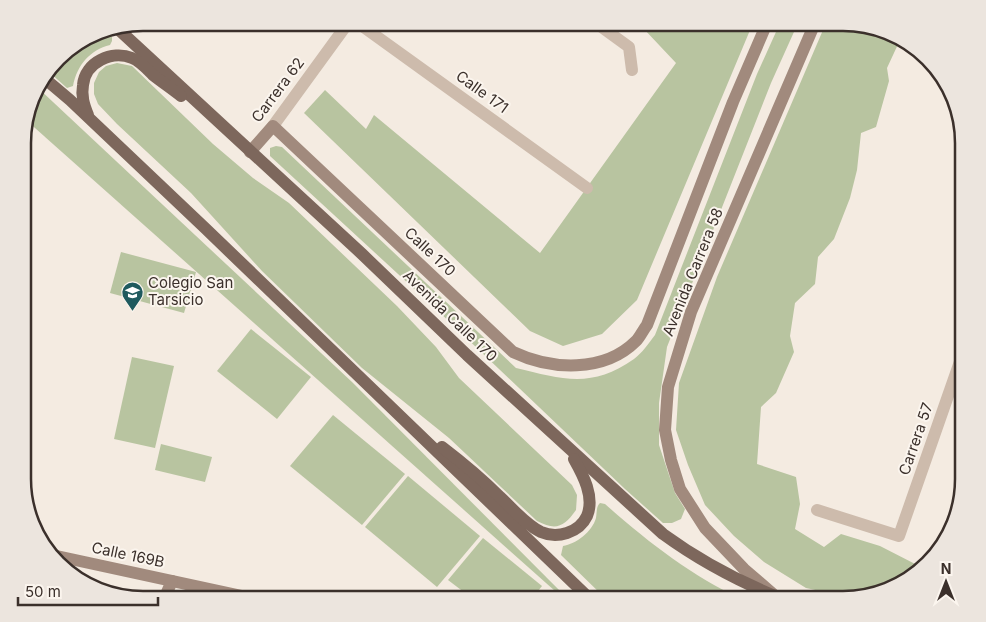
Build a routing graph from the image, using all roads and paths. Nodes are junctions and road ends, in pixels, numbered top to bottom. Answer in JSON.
{"nodes":[{"id":1,"x":342,"y":31,"type":"edge"},
{"id":2,"x":370,"y":31,"type":"edge"},
{"id":3,"x":608,"y":31,"type":"edge"},
{"id":4,"x":763,"y":31,"type":"edge"},
{"id":5,"x":811,"y":31,"type":"edge"},
{"id":6,"x":123,"y":33,"type":"edge"},
{"id":7,"x":632,"y":70,"type":"dead end"},
{"id":8,"x":49,"y":82,"type":"edge"},
{"id":9,"x":90,"y":119,"type":"junction"},
{"id":10,"x":273,"y":126,"type":"junction"},
{"id":11,"x":231,"y":133,"type":"junction"},
{"id":12,"x":250,"y":152,"type":"junction"},
{"id":13,"x":587,"y":188,"type":"dead end"},
{"id":14,"x":584,"y":365,"type":"joint"},
{"id":15,"x":955,"y":376,"type":"edge"},
{"id":16,"x":393,"y":409,"type":"junction"},
{"id":17,"x":568,"y":448,"type":"junction"},
{"id":18,"x":817,"y":510,"type":"dead end"},
{"id":19,"x":63,"y":557,"type":"edge"},
{"id":20,"x":172,"y":581,"type":"junction"},
{"id":21,"x":168,"y":591,"type":"edge"},
{"id":22,"x":216,"y":591,"type":"edge"},
{"id":23,"x":582,"y":591,"type":"edge"},
{"id":24,"x":764,"y":591,"type":"edge"},
{"id":25,"x":771,"y":591,"type":"edge"}],
"edges":[{"from":1,"to":10,"type":"street","name":"Carrera 62"},
{"from":2,"to":13,"type":"street","name":"Calle 171"},
{"from":3,"to":7,"type":"street"},
{"from":4,"to":14,"type":"street","name":"Avenida Carrera 58"},
{"from":5,"to":25,"type":"street","name":"Avenida Carrera 58"},
{"from":6,"to":11,"type":"main road","name":"Avenida Calle 170"},
{"from":8,"to":9,"type":"main road"},
{"from":9,"to":11,"type":"main road"},
{"from":9,"to":16,"type":"main road"},
{"from":10,"to":12,"type":"street","name":"Carrera 62"},
{"from":10,"to":14,"type":"street","name":"Calle 170"},
{"from":11,"to":12,"type":"main road","name":"Avenida Calle 170"},
{"from":12,"to":17,"type":"main road","name":"Avenida Calle 170"},
{"from":15,"to":18,"type":"street","name":"Carrera 57"},
{"from":16,"to":17,"type":"main road"},
{"from":16,"to":23,"type":"main road"},
{"from":17,"to":24,"type":"main road","name":"Avenida Calle 170"},
{"from":19,"to":20,"type":"street","name":"Calle 169B"},
{"from":20,"to":21,"type":"street"},
{"from":20,"to":22,"type":"street","name":"Calle 169B"}]}
